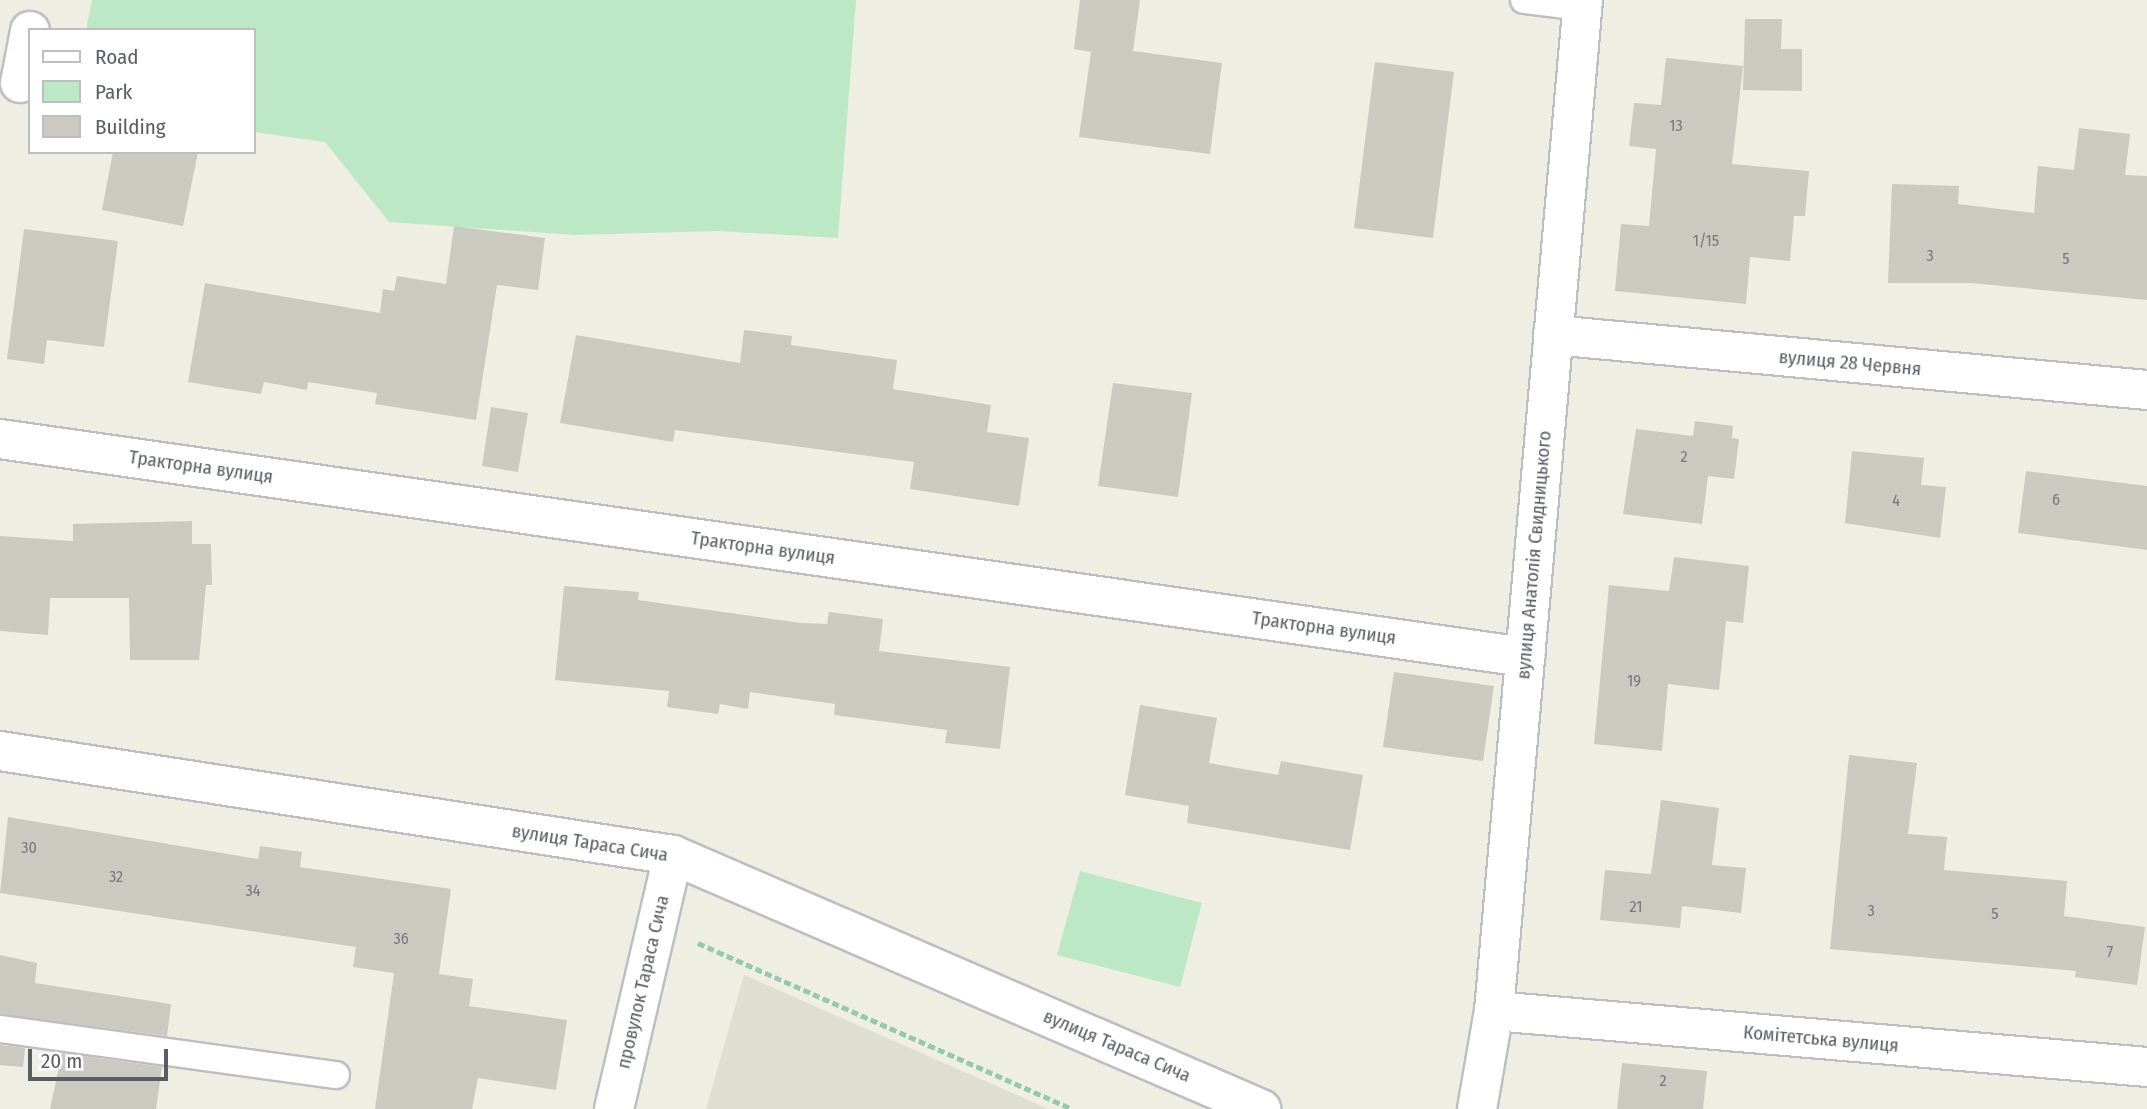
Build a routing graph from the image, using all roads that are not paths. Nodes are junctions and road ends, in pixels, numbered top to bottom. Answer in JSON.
{"nodes":[{"id":1,"x":36,"y":0,"type":"edge"},
{"id":2,"x":1524,"y":0,"type":"edge"},
{"id":3,"x":1582,"y":3,"type":"edge"},
{"id":4,"x":31,"y":28,"type":"edge"},
{"id":5,"x":28,"y":41,"type":"edge"},
{"id":6,"x":20,"y":83,"type":"dead end"},
{"id":7,"x":1553,"y":335,"type":"junction"},
{"id":8,"x":2147,"y":390,"type":"edge"},
{"id":9,"x":0,"y":439,"type":"edge"},
{"id":10,"x":1525,"y":657,"type":"junction"},
{"id":11,"x":0,"y":751,"type":"edge"},
{"id":12,"x":673,"y":855,"type":"junction"},
{"id":13,"x":1494,"y":1011,"type":"junction"},
{"id":14,"x":0,"y":1029,"type":"edge"},
{"id":15,"x":2147,"y":1067,"type":"edge"},
{"id":16,"x":336,"y":1075,"type":"dead end"},
{"id":17,"x":614,"y":1109,"type":"edge"},
{"id":18,"x":1261,"y":1109,"type":"edge"},
{"id":19,"x":1477,"y":1109,"type":"edge"}],
"edges":[{"from":1,"to":4,"type":"street"},
{"from":2,"to":3,"type":"lane"},
{"from":3,"to":7,"type":"street","name":"вулиця Анатолія Свидницького"},
{"from":5,"to":6,"type":"street"},
{"from":7,"to":8,"type":"street","name":"вулиця 28 Червня"},
{"from":7,"to":10,"type":"street","name":"вулиця Анатолія Свидницького"},
{"from":9,"to":10,"type":"street","name":"Тракторна вулиця"},
{"from":10,"to":13,"type":"street","name":"вулиця Анатолія Свидницького"},
{"from":11,"to":12,"type":"street","name":"вулиця Тараса Сича"},
{"from":12,"to":17,"type":"street","name":"провулок Тараса Сича"},
{"from":12,"to":18,"type":"street","name":"вулиця Тараса Сича"},
{"from":13,"to":15,"type":"street","name":"Комітетська вулиця"},
{"from":13,"to":19,"type":"street","name":"вулиця Анатолія Свидницького"},
{"from":14,"to":16,"type":"lane"}]}
